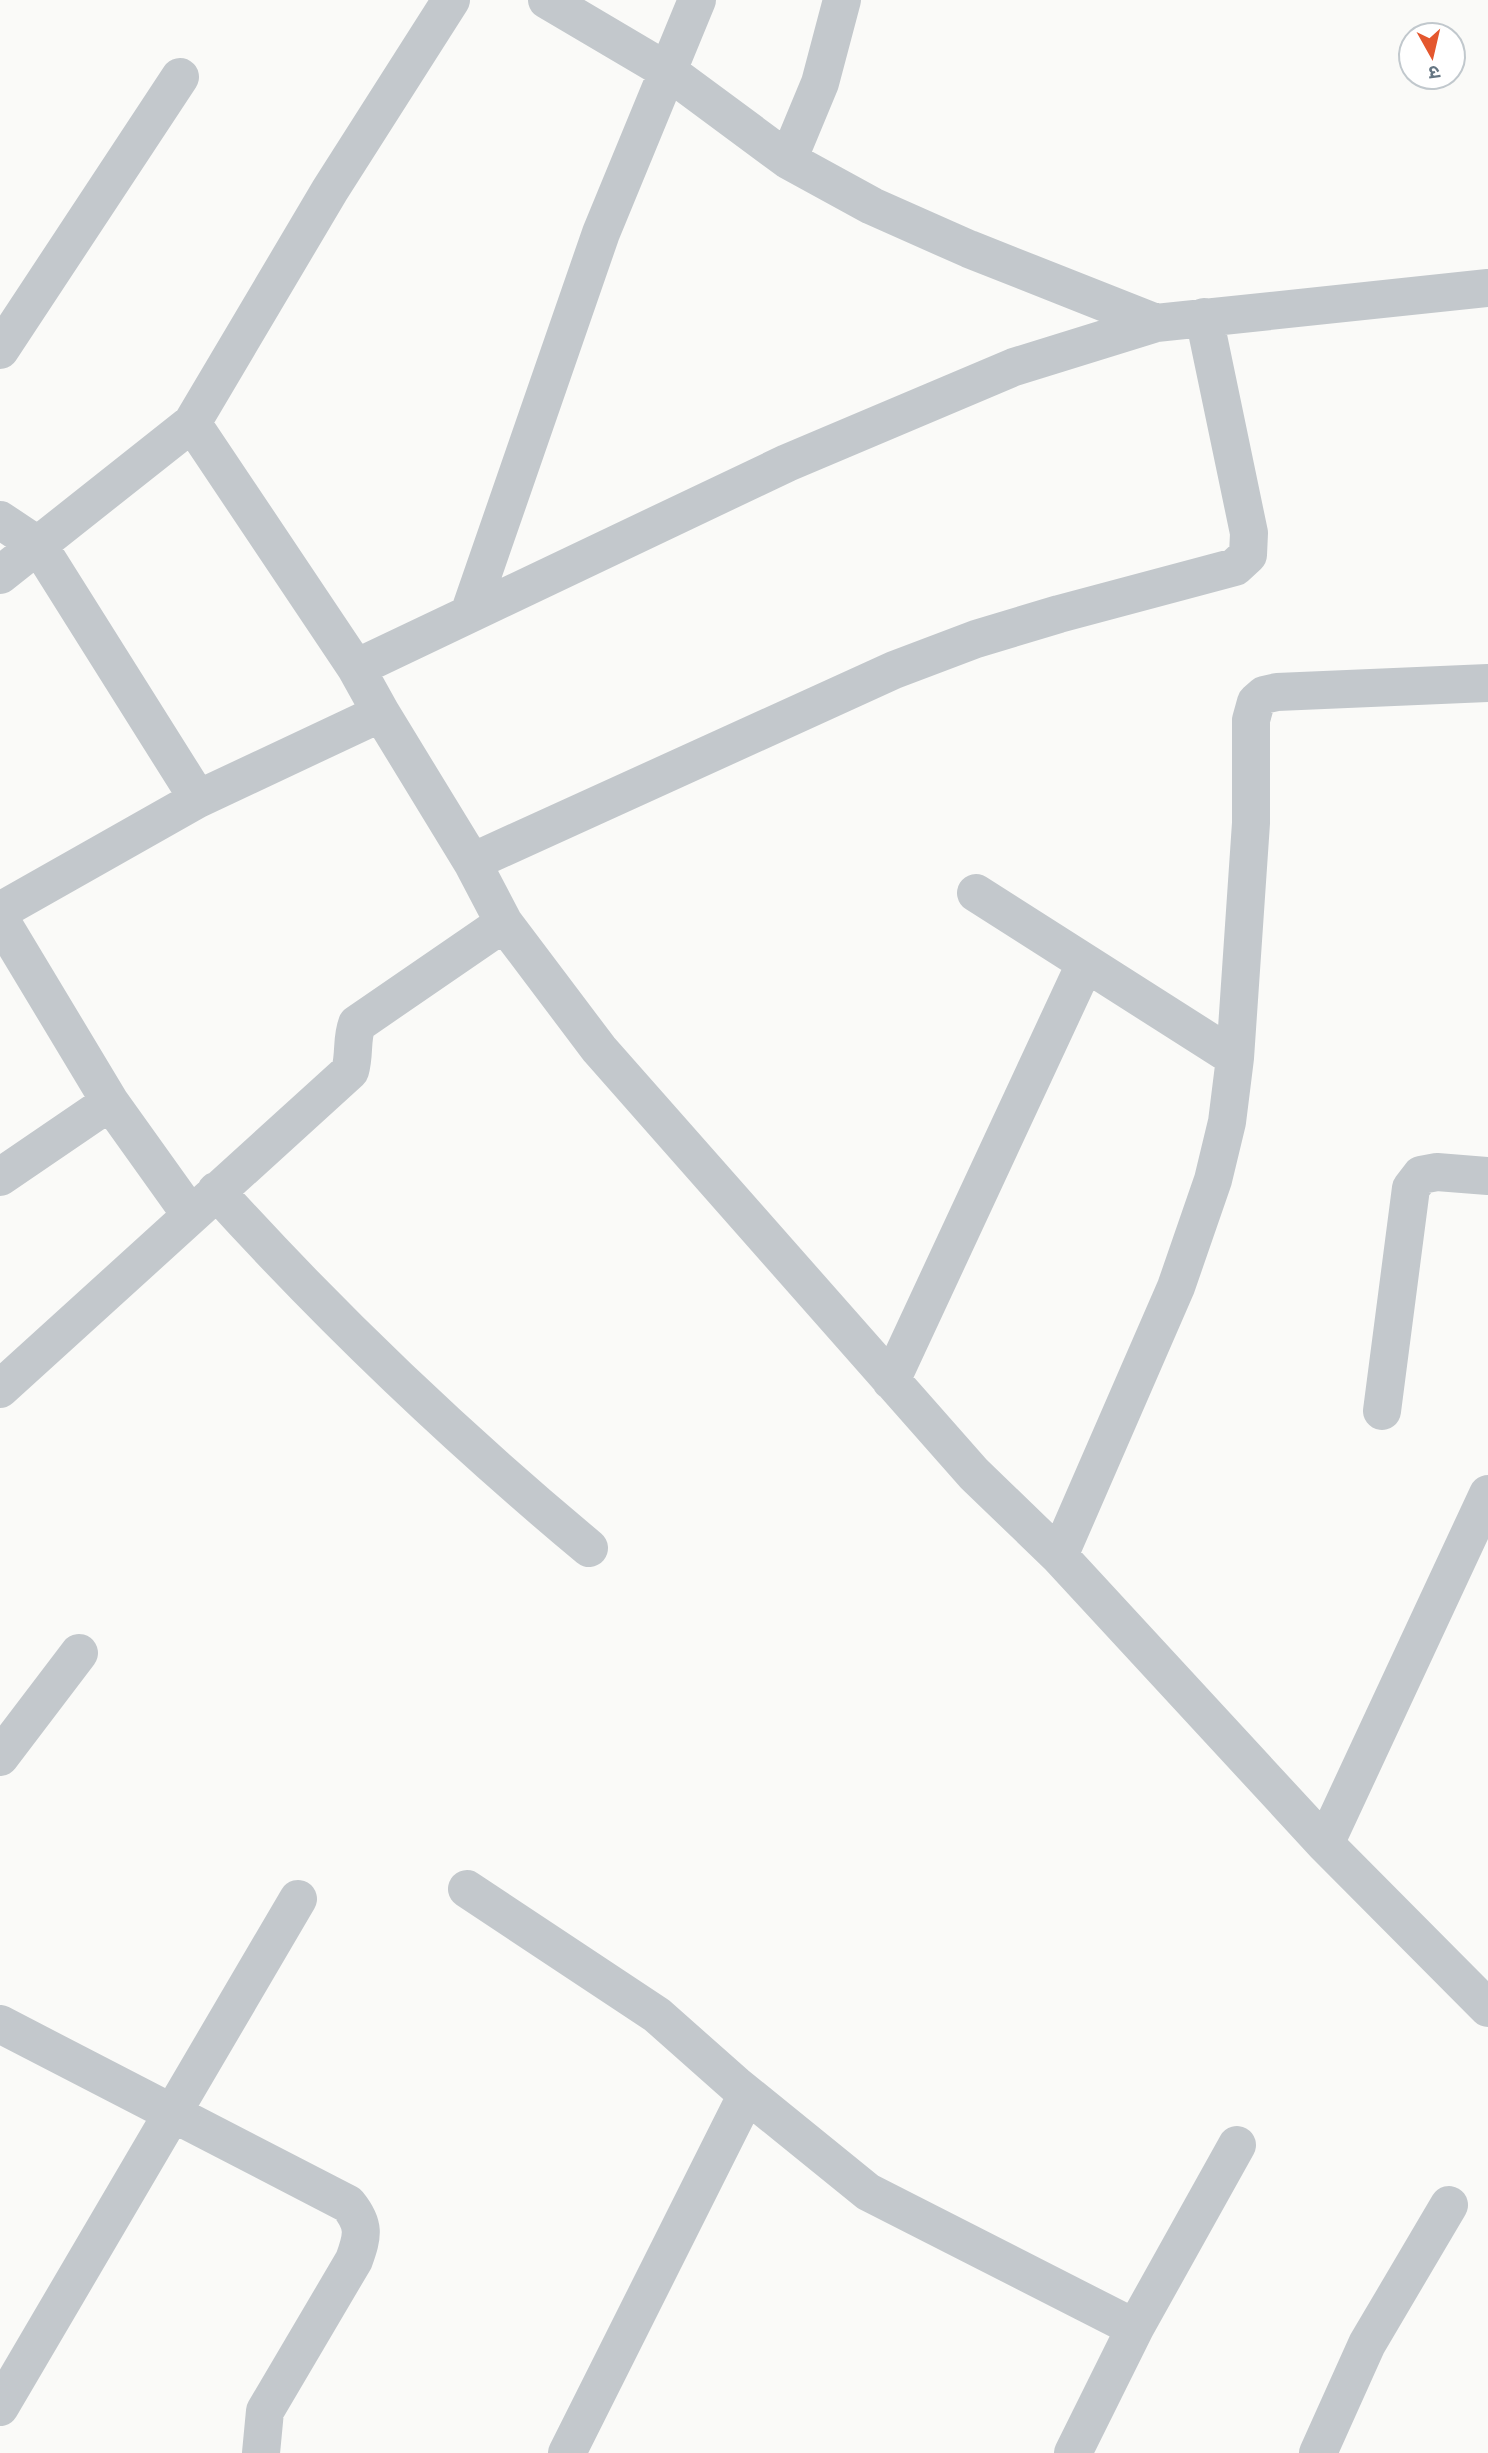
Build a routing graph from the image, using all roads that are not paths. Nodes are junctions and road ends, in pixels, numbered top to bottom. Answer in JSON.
{"nodes":[{"id":1,"x":451,"y":0,"type":"edge"},
{"id":2,"x":547,"y":0,"type":"edge"},
{"id":3,"x":697,"y":0,"type":"edge"},
{"id":4,"x":842,"y":0,"type":"edge"},
{"id":5,"x":669,"y":72,"type":"junction"},
{"id":6,"x":180,"y":77,"type":"dead end"},
{"id":7,"x":788,"y":160,"type":"junction"},
{"id":8,"x":1488,"y":288,"type":"edge"},
{"id":9,"x":1204,"y":317,"type":"junction"},
{"id":10,"x":1156,"y":323,"type":"junction"},
{"id":11,"x":0,"y":349,"type":"edge"},
{"id":12,"x":192,"y":423,"type":"junction"},
{"id":13,"x":0,"y":520,"type":"edge"},
{"id":14,"x":39,"y":546,"type":"junction"},
{"id":15,"x":0,"y":575,"type":"edge"},
{"id":16,"x":470,"y":611,"type":"junction"},
{"id":17,"x":356,"y":668,"type":"junction"},
{"id":18,"x":1488,"y":683,"type":"edge"},
{"id":19,"x":382,"y":713,"type":"junction"},
{"id":20,"x":198,"y":799,"type":"junction"},
{"id":21,"x":472,"y":862,"type":"junction"},
{"id":22,"x":976,"y":893,"type":"dead end"},
{"id":23,"x":0,"y":911,"type":"edge"},
{"id":24,"x":0,"y":919,"type":"edge"},
{"id":25,"x":504,"y":923,"type":"junction"},
{"id":26,"x":1085,"y":964,"type":"junction"},
{"id":27,"x":1235,"y":1058,"type":"junction"},
{"id":28,"x":110,"y":1102,"type":"junction"},
{"id":29,"x":0,"y":1177,"type":"edge"},
{"id":30,"x":1488,"y":1177,"type":"edge"},
{"id":31,"x":203,"y":1202,"type":"junction"},
{"id":32,"x":891,"y":1381,"type":"junction"},
{"id":33,"x":0,"y":1389,"type":"edge"},
{"id":34,"x":1381,"y":1410,"type":"dead end"},
{"id":35,"x":1488,"y":1494,"type":"edge"},
{"id":36,"x":589,"y":1548,"type":"dead end"},
{"id":37,"x":1059,"y":1556,"type":"junction"},
{"id":38,"x":79,"y":1653,"type":"dead end"},
{"id":39,"x":0,"y":1756,"type":"edge"},
{"id":40,"x":1325,"y":1844,"type":"junction"},
{"id":41,"x":467,"y":1889,"type":"dead end"},
{"id":42,"x":298,"y":1899,"type":"dead end"},
{"id":43,"x":1488,"y":2008,"type":"edge"},
{"id":44,"x":2,"y":2029,"type":"edge"},
{"id":45,"x":747,"y":2094,"type":"junction"},
{"id":46,"x":173,"y":2111,"type":"junction"},
{"id":47,"x":1237,"y":2145,"type":"dead end"},
{"id":48,"x":1448,"y":2205,"type":"dead end"},
{"id":49,"x":1135,"y":2328,"type":"junction"},
{"id":50,"x":0,"y":2407,"type":"edge"},
{"id":51,"x":261,"y":2453,"type":"edge"},
{"id":52,"x":567,"y":2453,"type":"edge"},
{"id":53,"x":1073,"y":2453,"type":"edge"},
{"id":54,"x":1318,"y":2453,"type":"edge"}],
"edges":[{"from":1,"to":12,"type":"street"},
{"from":2,"to":5,"type":"street"},
{"from":3,"to":5,"type":"street"},
{"from":4,"to":7,"type":"street"},
{"from":5,"to":7,"type":"street"},
{"from":5,"to":16,"type":"street"},
{"from":6,"to":11,"type":"street"},
{"from":7,"to":10,"type":"street"},
{"from":8,"to":9,"type":"street"},
{"from":9,"to":10,"type":"street"},
{"from":9,"to":21,"type":"street"},
{"from":10,"to":16,"type":"street"},
{"from":12,"to":14,"type":"street"},
{"from":12,"to":17,"type":"street"},
{"from":13,"to":14,"type":"street"},
{"from":14,"to":15,"type":"street"},
{"from":14,"to":20,"type":"street"},
{"from":16,"to":17,"type":"street"},
{"from":17,"to":19,"type":"street"},
{"from":18,"to":27,"type":"street"},
{"from":19,"to":20,"type":"street"},
{"from":19,"to":21,"type":"street"},
{"from":20,"to":23,"type":"street"},
{"from":21,"to":25,"type":"street"},
{"from":22,"to":26,"type":"street"},
{"from":24,"to":28,"type":"street"},
{"from":25,"to":31,"type":"street"},
{"from":25,"to":32,"type":"street"},
{"from":26,"to":27,"type":"street"},
{"from":26,"to":32,"type":"street"},
{"from":27,"to":37,"type":"street"},
{"from":28,"to":29,"type":"street"},
{"from":28,"to":31,"type":"street"},
{"from":30,"to":34,"type":"street"},
{"from":31,"to":33,"type":"street"},
{"from":31,"to":36,"type":"street"},
{"from":32,"to":37,"type":"street"},
{"from":35,"to":40,"type":"street"},
{"from":37,"to":40,"type":"street"},
{"from":38,"to":39,"type":"street"},
{"from":40,"to":43,"type":"street"},
{"from":41,"to":45,"type":"street"},
{"from":42,"to":46,"type":"street"},
{"from":44,"to":46,"type":"street"},
{"from":45,"to":49,"type":"street"},
{"from":45,"to":52,"type":"street"},
{"from":46,"to":50,"type":"street"},
{"from":46,"to":51,"type":"street"},
{"from":47,"to":49,"type":"street"},
{"from":48,"to":54,"type":"street"},
{"from":49,"to":53,"type":"street"}]}
